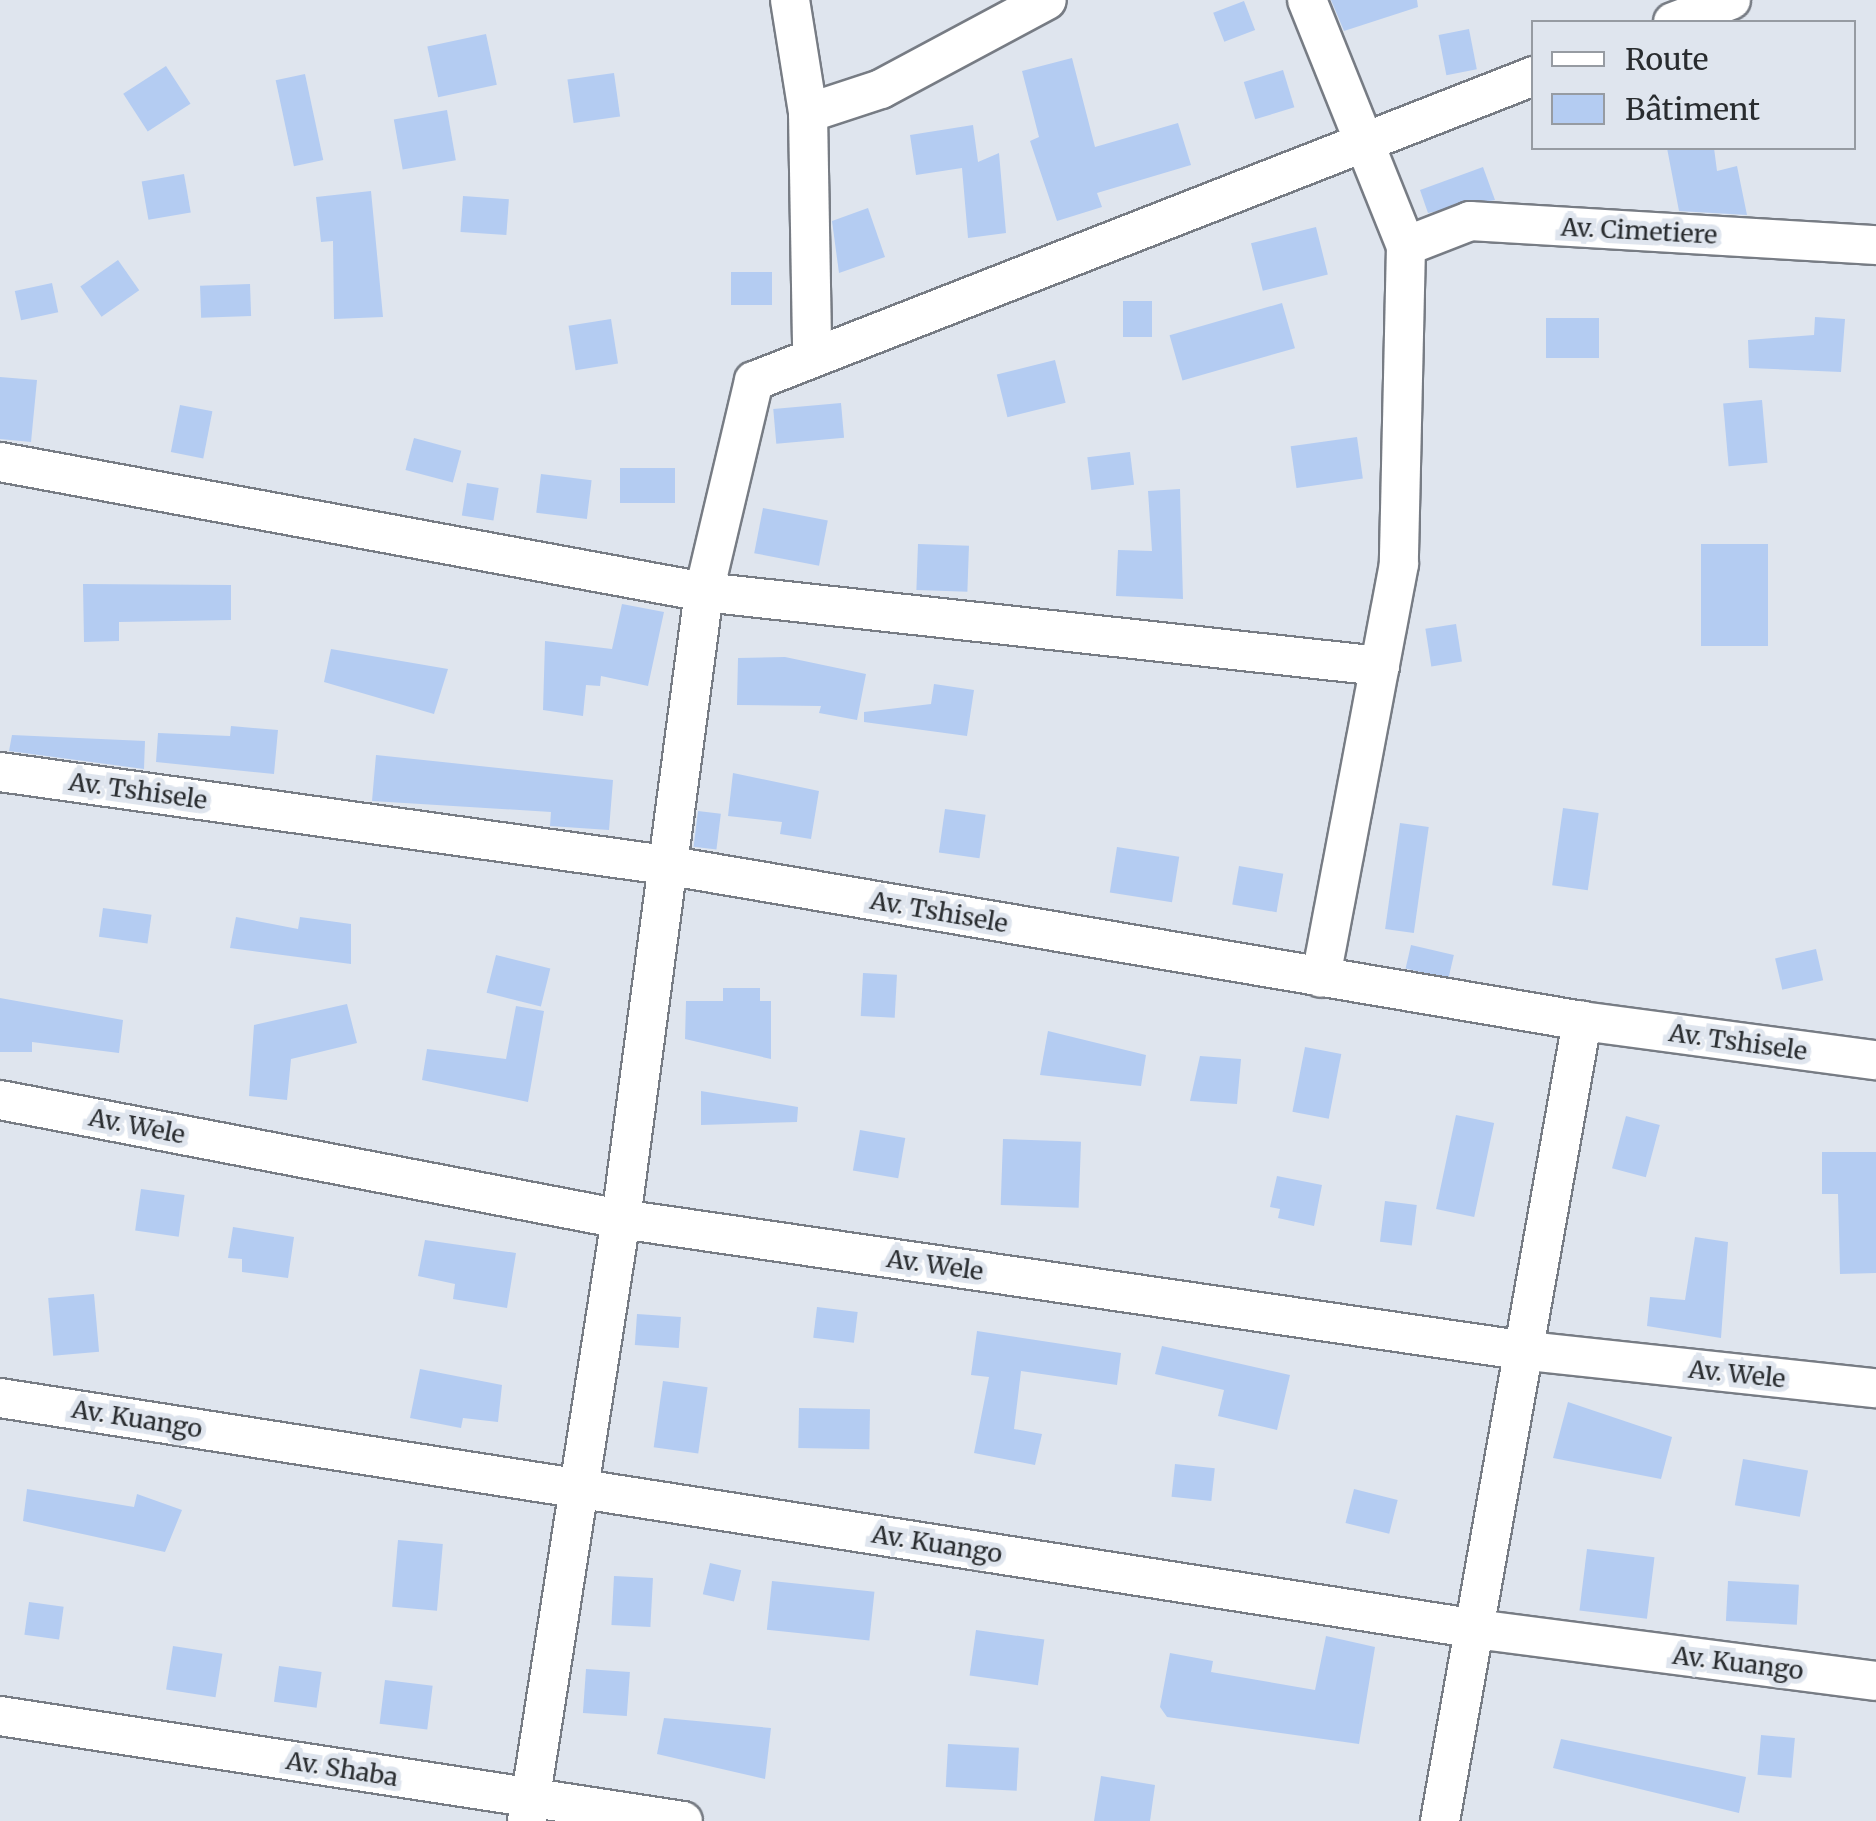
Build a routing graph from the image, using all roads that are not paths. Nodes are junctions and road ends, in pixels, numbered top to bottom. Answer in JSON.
{"nodes":[{"id":1,"x":790,"y":0,"type":"edge"},
{"id":2,"x":1046,"y":0,"type":"edge"},
{"id":3,"x":1307,"y":0,"type":"edge"},
{"id":4,"x":1731,"y":0,"type":"edge"},
{"id":5,"x":1678,"y":20,"type":"edge"},
{"id":6,"x":1531,"y":77,"type":"edge"},
{"id":7,"x":808,"y":113,"type":"junction"},
{"id":8,"x":1359,"y":144,"type":"junction"},
{"id":9,"x":1876,"y":245,"type":"edge"},
{"id":10,"x":1406,"y":246,"type":"junction"},
{"id":11,"x":812,"y":353,"type":"junction"},
{"id":12,"x":0,"y":462,"type":"edge"},
{"id":13,"x":704,"y":592,"type":"junction"},
{"id":14,"x":1380,"y":666,"type":"junction"},
{"id":15,"x":0,"y":772,"type":"edge"},
{"id":16,"x":665,"y":865,"type":"junction"},
{"id":17,"x":1320,"y":978,"type":"junction"},
{"id":18,"x":1582,"y":1021,"type":"junction"},
{"id":19,"x":1876,"y":1060,"type":"edge"},
{"id":20,"x":0,"y":1100,"type":"edge"},
{"id":21,"x":621,"y":1219,"type":"junction"},
{"id":22,"x":1527,"y":1351,"type":"junction"},
{"id":23,"x":1876,"y":1388,"type":"edge"},
{"id":24,"x":0,"y":1398,"type":"edge"},
{"id":25,"x":580,"y":1488,"type":"junction"},
{"id":26,"x":1476,"y":1629,"type":"junction"},
{"id":27,"x":1876,"y":1681,"type":"edge"},
{"id":28,"x":0,"y":1716,"type":"edge"},
{"id":29,"x":528,"y":1809,"type":"edge"},
{"id":30,"x":683,"y":1821,"type":"edge"},
{"id":31,"x":1440,"y":1821,"type":"edge"}],
"edges":[{"from":1,"to":7,"type":"street"},
{"from":2,"to":7,"type":"street"},
{"from":3,"to":8,"type":"street"},
{"from":4,"to":5,"type":"street"},
{"from":6,"to":8,"type":"street"},
{"from":7,"to":11,"type":"street"},
{"from":8,"to":10,"type":"street"},
{"from":8,"to":11,"type":"street"},
{"from":9,"to":10,"type":"street","name":"Av. Cimetiere"},
{"from":10,"to":14,"type":"street"},
{"from":11,"to":13,"type":"street"},
{"from":12,"to":13,"type":"street"},
{"from":13,"to":14,"type":"street"},
{"from":13,"to":16,"type":"street"},
{"from":14,"to":17,"type":"street"},
{"from":15,"to":16,"type":"street","name":"Av. Tshisele"},
{"from":16,"to":17,"type":"street","name":"Av. Tshisele"},
{"from":16,"to":21,"type":"street"},
{"from":17,"to":18,"type":"street","name":"Av. Tshisele"},
{"from":18,"to":19,"type":"street","name":"Av. Tshisele"},
{"from":18,"to":22,"type":"street"},
{"from":20,"to":21,"type":"street","name":"Av. Wele"},
{"from":21,"to":22,"type":"street","name":"Av. Wele"},
{"from":21,"to":25,"type":"street"},
{"from":22,"to":23,"type":"street","name":"Av. Wele"},
{"from":22,"to":26,"type":"street"},
{"from":24,"to":25,"type":"street","name":"Av. Kuango"},
{"from":25,"to":26,"type":"street","name":"Av. Kuango"},
{"from":25,"to":29,"type":"street"},
{"from":26,"to":27,"type":"street","name":"Av. Kuango"},
{"from":26,"to":31,"type":"street"},
{"from":28,"to":29,"type":"street","name":"Av. Shaba"},
{"from":29,"to":30,"type":"street","name":"Av. Shaba"}]}
